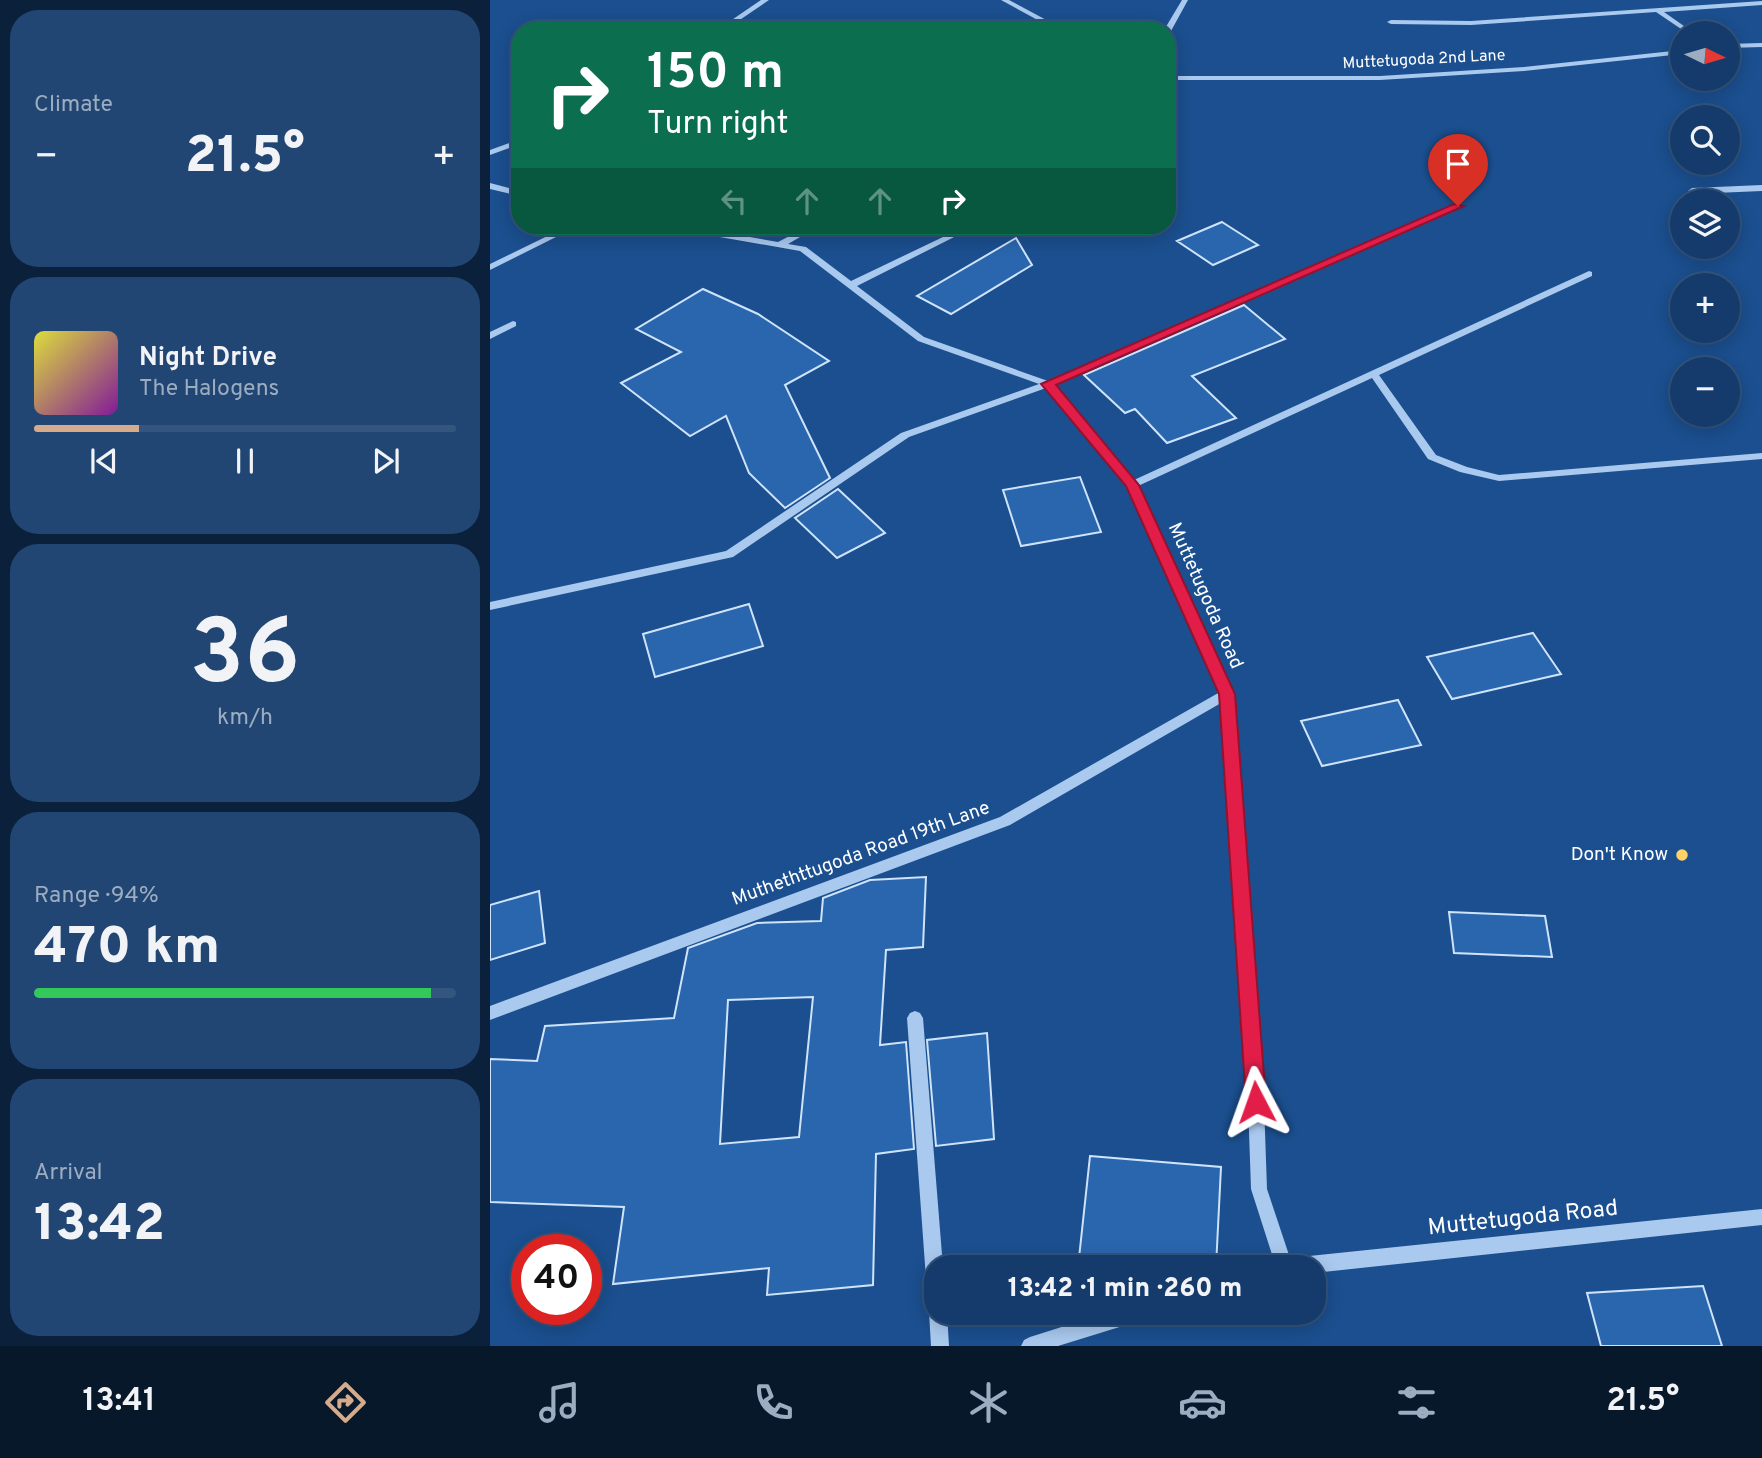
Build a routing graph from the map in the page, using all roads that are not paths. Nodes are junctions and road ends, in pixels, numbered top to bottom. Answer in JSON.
{"nodes":[{"id":1,"x":766,"y":0,"type":"edge"},
{"id":2,"x":1004,"y":0,"type":"edge"},
{"id":3,"x":1185,"y":0,"type":"edge"},
{"id":4,"x":1762,"y":3,"type":"edge"},
{"id":5,"x":1657,"y":10,"type":"junction"},
{"id":6,"x":734,"y":21,"type":"edge"},
{"id":7,"x":1045,"y":21,"type":"edge"},
{"id":8,"x":1173,"y":21,"type":"edge"},
{"id":9,"x":1673,"y":21,"type":"edge"},
{"id":10,"x":1391,"y":22,"type":"dead end"},
{"id":11,"x":1762,"y":45,"type":"edge"},
{"id":12,"x":1740,"y":46,"type":"edge"},
{"id":13,"x":1670,"y":53,"type":"edge"},
{"id":14,"x":1176,"y":78,"type":"edge"},
{"id":15,"x":511,"y":145,"type":"edge"},
{"id":16,"x":490,"y":153,"type":"edge"},
{"id":17,"x":490,"y":186,"type":"edge"},
{"id":18,"x":1762,"y":188,"type":"edge"},
{"id":19,"x":1739,"y":189,"type":"edge"},
{"id":20,"x":511,"y":192,"type":"edge"},
{"id":21,"x":1458,"y":206,"type":"dead end"},
{"id":22,"x":556,"y":235,"type":"edge"},
{"id":23,"x":728,"y":235,"type":"edge"},
{"id":24,"x":798,"y":235,"type":"edge"},
{"id":25,"x":954,"y":235,"type":"edge"},
{"id":26,"x":781,"y":244,"type":"junction"},
{"id":27,"x":490,"y":267,"type":"edge"},
{"id":28,"x":1589,"y":274,"type":"dead end"},
{"id":29,"x":849,"y":286,"type":"junction"},
{"id":30,"x":513,"y":324,"type":"dead end"},
{"id":31,"x":490,"y":336,"type":"edge"},
{"id":32,"x":1374,"y":374,"type":"junction"},
{"id":33,"x":1048,"y":384,"type":"junction"},
{"id":34,"x":1762,"y":456,"type":"edge"},
{"id":35,"x":1132,"y":485,"type":"junction"},
{"id":36,"x":490,"y":606,"type":"edge"},
{"id":37,"x":1227,"y":694,"type":"junction"},
{"id":38,"x":490,"y":1013,"type":"edge"},
{"id":39,"x":915,"y":1018,"type":"dead end"},
{"id":40,"x":1762,"y":1217,"type":"edge"},
{"id":41,"x":933,"y":1255,"type":"edge"},
{"id":42,"x":1280,"y":1255,"type":"edge"},
{"id":43,"x":1326,"y":1263,"type":"edge"},
{"id":44,"x":939,"y":1325,"type":"edge"},
{"id":45,"x":1097,"y":1325,"type":"edge"},
{"id":46,"x":940,"y":1346,"type":"edge"},
{"id":47,"x":1030,"y":1346,"type":"edge"}],
"edges":[{"from":1,"to":6,"type":"street"},
{"from":2,"to":7,"type":"street"},
{"from":3,"to":8,"type":"street"},
{"from":4,"to":5,"type":"street"},
{"from":5,"to":9,"type":"street"},
{"from":5,"to":10,"type":"street"},
{"from":11,"to":12,"type":"street"},
{"from":13,"to":14,"type":"street","name":"Muttetugoda 2nd Lane"},
{"from":15,"to":16,"type":"street"},
{"from":17,"to":20,"type":"street"},
{"from":18,"to":19,"type":"street"},
{"from":21,"to":33,"type":"street"},
{"from":22,"to":27,"type":"street"},
{"from":23,"to":26,"type":"street"},
{"from":24,"to":26,"type":"street"},
{"from":25,"to":29,"type":"street"},
{"from":26,"to":29,"type":"street"},
{"from":28,"to":32,"type":"street"},
{"from":29,"to":33,"type":"street"},
{"from":30,"to":31,"type":"street"},
{"from":32,"to":34,"type":"street"},
{"from":32,"to":35,"type":"street"},
{"from":33,"to":35,"type":"street","name":"Muttetugoda Road"},
{"from":33,"to":36,"type":"street"},
{"from":35,"to":37,"type":"street","name":"Muttetugoda Road"},
{"from":37,"to":38,"type":"street","name":"Muthethttugoda Road 19th Lane"},
{"from":37,"to":42,"type":"street","name":"Muttetugoda Road"},
{"from":39,"to":41,"type":"street"},
{"from":40,"to":43,"type":"street","name":"Muttetugoda Road"},
{"from":44,"to":46,"type":"street"},
{"from":45,"to":47,"type":"street"}]}
